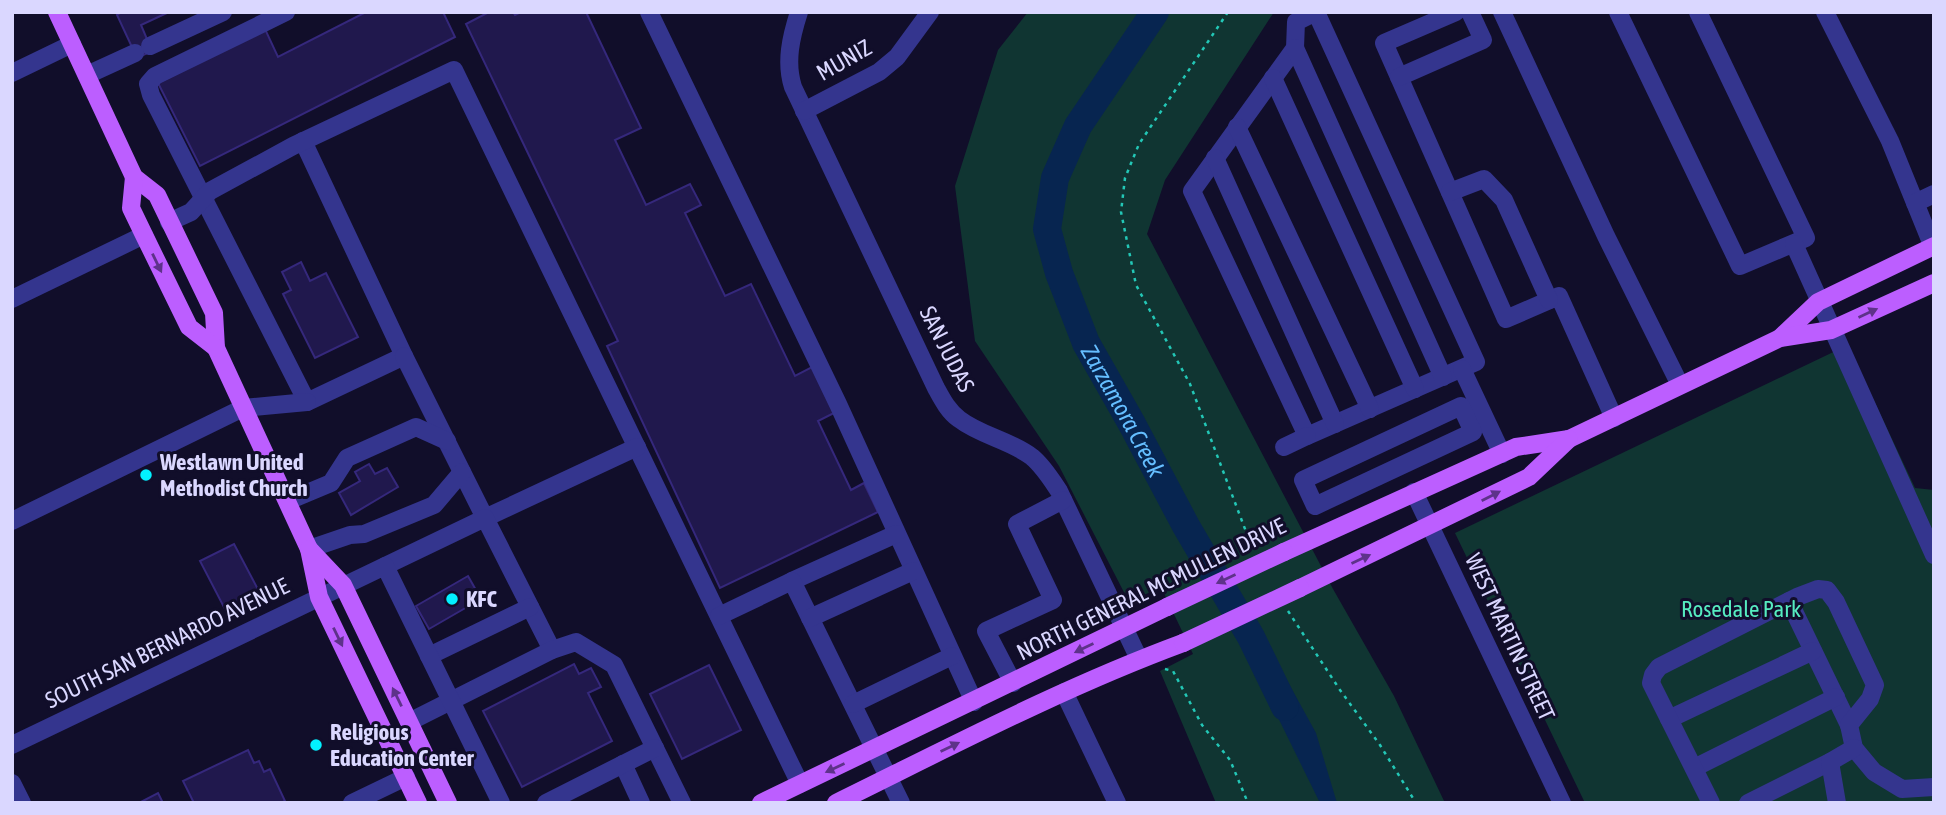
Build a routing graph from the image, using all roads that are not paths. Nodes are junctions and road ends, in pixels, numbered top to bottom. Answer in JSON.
{"nodes":[{"id":1,"x":223,"y":12,"type":"edge"},
{"id":2,"x":286,"y":12,"type":"edge"},
{"id":3,"x":649,"y":12,"type":"edge"},
{"id":4,"x":799,"y":12,"type":"edge"},
{"id":5,"x":930,"y":12,"type":"edge"},
{"id":6,"x":1456,"y":12,"type":"edge"},
{"id":7,"x":1471,"y":12,"type":"edge"},
{"id":8,"x":1502,"y":12,"type":"edge"},
{"id":9,"x":1618,"y":12,"type":"edge"},
{"id":10,"x":1698,"y":12,"type":"edge"},
{"id":11,"x":1825,"y":12,"type":"edge"},
{"id":12,"x":61,"y":13,"type":"edge"},
{"id":13,"x":72,"y":44,"type":"junction"},
{"id":14,"x":1295,"y":48,"type":"junction"},
{"id":15,"x":12,"y":73,"type":"edge"},
{"id":16,"x":87,"y":75,"type":"junction"},
{"id":17,"x":1399,"y":77,"type":"junction"},
{"id":18,"x":1273,"y":78,"type":"junction"},
{"id":19,"x":804,"y":111,"type":"junction"},
{"id":20,"x":1237,"y":127,"type":"junction"},
{"id":21,"x":303,"y":141,"type":"junction"},
{"id":22,"x":1215,"y":158,"type":"junction"},
{"id":23,"x":134,"y":177,"type":"junction"},
{"id":24,"x":1450,"y":192,"type":"junction"},
{"id":25,"x":1934,"y":194,"type":"edge"},
{"id":26,"x":204,"y":199,"type":"junction"},
{"id":27,"x":1915,"y":203,"type":"junction"},
{"id":28,"x":170,"y":222,"type":"junction"},
{"id":29,"x":144,"y":235,"type":"junction"},
{"id":30,"x":1794,"y":244,"type":"junction"},
{"id":31,"x":1933,"y":247,"type":"edge"},
{"id":32,"x":1934,"y":283,"type":"edge"},
{"id":33,"x":12,"y":299,"type":"edge"},
{"id":34,"x":1549,"y":300,"type":"junction"},
{"id":35,"x":1818,"y":302,"type":"junction"},
{"id":36,"x":1831,"y":330,"type":"junction"},
{"id":37,"x":1780,"y":338,"type":"junction"},
{"id":38,"x":216,"y":348,"type":"junction"},
{"id":39,"x":404,"y":356,"type":"junction"},
{"id":40,"x":1450,"y":374,"type":"junction"},
{"id":41,"x":1681,"y":386,"type":"junction"},
{"id":42,"x":1415,"y":389,"type":"junction"},
{"id":43,"x":307,"y":401,"type":"junction"},
{"id":44,"x":243,"y":408,"type":"junction"},
{"id":45,"x":1370,"y":409,"type":"junction"},
{"id":46,"x":1614,"y":418,"type":"junction"},
{"id":47,"x":1335,"y":424,"type":"junction"},
{"id":48,"x":1478,"y":424,"type":"junction"},
{"id":49,"x":1307,"y":436,"type":"junction"},
{"id":50,"x":1569,"y":439,"type":"junction"},
{"id":51,"x":447,"y":441,"type":"junction"},
{"id":52,"x":637,"y":447,"type":"junction"},
{"id":53,"x":1284,"y":447,"type":"dead end"},
{"id":54,"x":1502,"y":454,"type":"junction"},
{"id":55,"x":462,"y":471,"type":"junction"},
{"id":56,"x":1414,"y":492,"type":"junction"},
{"id":57,"x":1063,"y":500,"type":"junction"},
{"id":58,"x":288,"y":501,"type":"junction"},
{"id":59,"x":485,"y":518,"type":"junction"},
{"id":60,"x":12,"y":521,"type":"edge"},
{"id":61,"x":1430,"y":527,"type":"junction"},
{"id":62,"x":896,"y":534,"type":"junction"},
{"id":63,"x":309,"y":549,"type":"junction"},
{"id":64,"x":1934,"y":555,"type":"edge"},
{"id":65,"x":385,"y":566,"type":"junction"},
{"id":66,"x":913,"y":571,"type":"junction"},
{"id":67,"x":792,"y":581,"type":"junction"},
{"id":68,"x":343,"y":585,"type":"junction"},
{"id":69,"x":319,"y":597,"type":"junction"},
{"id":70,"x":1789,"y":601,"type":"junction"},
{"id":71,"x":530,"y":607,"type":"junction"},
{"id":72,"x":719,"y":616,"type":"junction"},
{"id":73,"x":810,"y":618,"type":"junction"},
{"id":74,"x":1124,"y":628,"type":"junction"},
{"id":75,"x":552,"y":650,"type":"junction"},
{"id":76,"x":1813,"y":651,"type":"junction"},
{"id":77,"x":429,"y":656,"type":"junction"},
{"id":78,"x":952,"y":656,"type":"junction"},
{"id":79,"x":1139,"y":659,"type":"junction"},
{"id":80,"x":1013,"y":683,"type":"junction"},
{"id":81,"x":1064,"y":692,"type":"junction"},
{"id":82,"x":1836,"y":697,"type":"junction"},
{"id":83,"x":451,"y":701,"type":"junction"},
{"id":84,"x":974,"y":702,"type":"junction"},
{"id":85,"x":853,"y":704,"type":"junction"},
{"id":86,"x":1669,"y":719,"type":"junction"},
{"id":87,"x":409,"y":722,"type":"junction"},
{"id":88,"x":1849,"y":724,"type":"junction"},
{"id":89,"x":12,"y":745,"type":"edge"},
{"id":90,"x":655,"y":748,"type":"junction"},
{"id":91,"x":1854,"y":748,"type":"junction"},
{"id":92,"x":875,"y":749,"type":"junction"},
{"id":93,"x":1830,"y":762,"type":"junction"},
{"id":94,"x":623,"y":764,"type":"junction"},
{"id":95,"x":1694,"y":768,"type":"junction"},
{"id":96,"x":406,"y":777,"type":"junction"},
{"id":97,"x":888,"y":777,"type":"junction"},
{"id":98,"x":12,"y":783,"type":"edge"},
{"id":99,"x":800,"y":784,"type":"junction"},
{"id":100,"x":1934,"y":787,"type":"edge"},
{"id":101,"x":361,"y":801,"type":"edge"},
{"id":102,"x":22,"y":803,"type":"edge"},
{"id":103,"x":418,"y":803,"type":"edge"},
{"id":104,"x":448,"y":803,"type":"edge"},
{"id":105,"x":501,"y":803,"type":"edge"},
{"id":106,"x":546,"y":803,"type":"edge"},
{"id":107,"x":640,"y":803,"type":"edge"},
{"id":108,"x":682,"y":803,"type":"edge"},
{"id":109,"x":761,"y":803,"type":"edge"},
{"id":110,"x":835,"y":803,"type":"edge"},
{"id":111,"x":901,"y":803,"type":"edge"},
{"id":112,"x":1117,"y":803,"type":"edge"},
{"id":113,"x":1562,"y":803,"type":"edge"},
{"id":114,"x":1710,"y":803,"type":"edge"},
{"id":115,"x":1748,"y":803,"type":"edge"},
{"id":116,"x":1837,"y":803,"type":"edge"}],
"edges":[{"from":1,"to":16,"type":"street"},
{"from":2,"to":26,"type":"street"},
{"from":3,"to":62,"type":"street"},
{"from":4,"to":19,"type":"street","name":"SAN JUDAS"},
{"from":5,"to":19,"type":"street","name":"MUNIZ"},
{"from":6,"to":17,"type":"street"},
{"from":7,"to":17,"type":"street"},
{"from":8,"to":41,"type":"street"},
{"from":9,"to":30,"type":"street"},
{"from":10,"to":30,"type":"street"},
{"from":11,"to":27,"type":"street"},
{"from":12,"to":13,"type":"main road"},
{"from":13,"to":15,"type":"street"},
{"from":13,"to":16,"type":"main road"},
{"from":14,"to":18,"type":"street"},
{"from":14,"to":40,"type":"street"},
{"from":14,"to":40,"type":"street"},
{"from":16,"to":23,"type":"main road"},
{"from":17,"to":24,"type":"street"},
{"from":18,"to":20,"type":"street"},
{"from":18,"to":42,"type":"street"},
{"from":19,"to":57,"type":"street","name":"SAN JUDAS"},
{"from":20,"to":22,"type":"street"},
{"from":20,"to":45,"type":"street"},
{"from":21,"to":26,"type":"street"},
{"from":21,"to":39,"type":"street"},
{"from":21,"to":52,"type":"street"},
{"from":22,"to":47,"type":"street"},
{"from":22,"to":49,"type":"street"},
{"from":23,"to":28,"type":"main road"},
{"from":23,"to":29,"type":"main road"},
{"from":24,"to":34,"type":"street"},
{"from":24,"to":34,"type":"street"},
{"from":25,"to":27,"type":"street"},
{"from":26,"to":28,"type":"street"},
{"from":26,"to":43,"type":"street"},
{"from":27,"to":31,"type":"street"},
{"from":28,"to":38,"type":"main road"},
{"from":29,"to":33,"type":"street"},
{"from":29,"to":38,"type":"main road","one_way":true},
{"from":30,"to":35,"type":"street"},
{"from":31,"to":35,"type":"main road","name":"NORTH GENERAL MCMULLEN DRIVE"},
{"from":36,"to":32,"type":"main road","name":"NORTH GENERAL MCMULLEN DRIVE","one_way":true},
{"from":34,"to":46,"type":"street"},
{"from":35,"to":36,"type":"street"},
{"from":35,"to":37,"type":"main road","name":"NORTH GENERAL MCMULLEN DRIVE"},
{"from":36,"to":37,"type":"main road","name":"NORTH GENERAL MCMULLEN DRIVE"},
{"from":36,"to":64,"type":"street"},
{"from":37,"to":41,"type":"main road","name":"NORTH GENERAL MCMULLEN DRIVE"},
{"from":38,"to":44,"type":"main road"},
{"from":39,"to":43,"type":"street"},
{"from":39,"to":51,"type":"street"},
{"from":40,"to":42,"type":"street"},
{"from":40,"to":48,"type":"street"},
{"from":41,"to":46,"type":"main road","name":"NORTH GENERAL MCMULLEN DRIVE"},
{"from":42,"to":45,"type":"street"},
{"from":43,"to":44,"type":"street"},
{"from":44,"to":58,"type":"main road"},
{"from":44,"to":60,"type":"street"},
{"from":45,"to":47,"type":"street"},
{"from":46,"to":50,"type":"main road","name":"NORTH GENERAL MCMULLEN DRIVE"},
{"from":47,"to":49,"type":"street"},
{"from":48,"to":48,"type":"street"},
{"from":48,"to":54,"type":"street"},
{"from":49,"to":53,"type":"street"},
{"from":50,"to":54,"type":"main road","name":"NORTH GENERAL MCMULLEN DRIVE"},
{"from":61,"to":50,"type":"main road","name":"NORTH GENERAL MCMULLEN DRIVE","one_way":true},
{"from":51,"to":55,"type":"street"},
{"from":51,"to":58,"type":"street"},
{"from":52,"to":59,"type":"street","name":"SOUTH SAN BERNARDO AVENUE"},
{"from":52,"to":72,"type":"street"},
{"from":54,"to":56,"type":"main road","name":"NORTH GENERAL MCMULLEN DRIVE"},
{"from":55,"to":59,"type":"street"},
{"from":55,"to":63,"type":"street"},
{"from":56,"to":61,"type":"street","name":"WEST MARTIN STREET"},
{"from":56,"to":74,"type":"main road","name":"NORTH GENERAL MCMULLEN DRIVE","one_way":true,"bridge":true},
{"from":57,"to":74,"type":"street","name":"SAN JUDAS"},
{"from":57,"to":80,"type":"street"},
{"from":58,"to":63,"type":"main road"},
{"from":59,"to":65,"type":"street","name":"SOUTH SAN BERNARDO AVENUE"},
{"from":59,"to":71,"type":"street"},
{"from":79,"to":61,"type":"main road","name":"NORTH GENERAL MCMULLEN DRIVE","one_way":true,"bridge":true},
{"from":61,"to":113,"type":"street","name":"WEST MARTIN STREET"},
{"from":62,"to":66,"type":"street"},
{"from":62,"to":67,"type":"street"},
{"from":63,"to":68,"type":"main road"},
{"from":63,"to":69,"type":"main road"},
{"from":65,"to":68,"type":"street","name":"SOUTH SAN BERNARDO AVENUE"},
{"from":65,"to":77,"type":"street"},
{"from":66,"to":73,"type":"street"},
{"from":66,"to":78,"type":"street"},
{"from":67,"to":72,"type":"street"},
{"from":67,"to":73,"type":"street"},
{"from":68,"to":69,"type":"street","name":"SOUTH SAN BERNARDO AVENUE"},
{"from":87,"to":68,"type":"main road","one_way":true},
{"from":69,"to":89,"type":"street","name":"SOUTH SAN BERNARDO AVENUE"},
{"from":69,"to":96,"type":"main road","one_way":true},
{"from":70,"to":76,"type":"street"},
{"from":70,"to":86,"type":"street"},
{"from":70,"to":88,"type":"street"},
{"from":71,"to":75,"type":"street"},
{"from":71,"to":77,"type":"street"},
{"from":72,"to":99,"type":"street"},
{"from":73,"to":85,"type":"street"},
{"from":74,"to":79,"type":"street","name":"SAN JUDAS"},
{"from":74,"to":80,"type":"main road","name":"NORTH GENERAL MCMULLEN DRIVE","one_way":true},
{"from":75,"to":83,"type":"street"},
{"from":75,"to":90,"type":"street"},
{"from":76,"to":82,"type":"street"},
{"from":76,"to":86,"type":"street"},
{"from":77,"to":83,"type":"street"},
{"from":78,"to":84,"type":"street"},
{"from":78,"to":85,"type":"street"},
{"from":79,"to":81,"type":"main road","name":"NORTH GENERAL MCMULLEN DRIVE"},
{"from":80,"to":84,"type":"main road","name":"NORTH GENERAL MCMULLEN DRIVE"},
{"from":97,"to":81,"type":"main road","name":"NORTH GENERAL MCMULLEN DRIVE","one_way":true},
{"from":81,"to":112,"type":"street"},
{"from":82,"to":88,"type":"street"},
{"from":82,"to":95,"type":"street"},
{"from":83,"to":87,"type":"street"},
{"from":83,"to":105,"type":"street"},
{"from":84,"to":92,"type":"main road","name":"NORTH GENERAL MCMULLEN DRIVE"},
{"from":85,"to":92,"type":"street"},
{"from":86,"to":95,"type":"street"},
{"from":87,"to":104,"type":"main road"},
{"from":88,"to":91,"type":"street"},
{"from":90,"to":94,"type":"street"},
{"from":90,"to":108,"type":"street"},
{"from":91,"to":93,"type":"street"},
{"from":91,"to":100,"type":"street"},
{"from":92,"to":97,"type":"street"},
{"from":92,"to":99,"type":"main road","name":"NORTH GENERAL MCMULLEN DRIVE","one_way":true},
{"from":93,"to":115,"type":"street"},
{"from":93,"to":116,"type":"street"},
{"from":94,"to":106,"type":"street"},
{"from":94,"to":107,"type":"street"},
{"from":95,"to":114,"type":"street"},
{"from":96,"to":101,"type":"street"},
{"from":96,"to":103,"type":"main road"},
{"from":97,"to":110,"type":"main road","name":"NORTH GENERAL MCMULLEN DRIVE"},
{"from":97,"to":111,"type":"street"},
{"from":98,"to":102,"type":"street"},
{"from":99,"to":109,"type":"main road","name":"NORTH GENERAL MCMULLEN DRIVE"}]}
